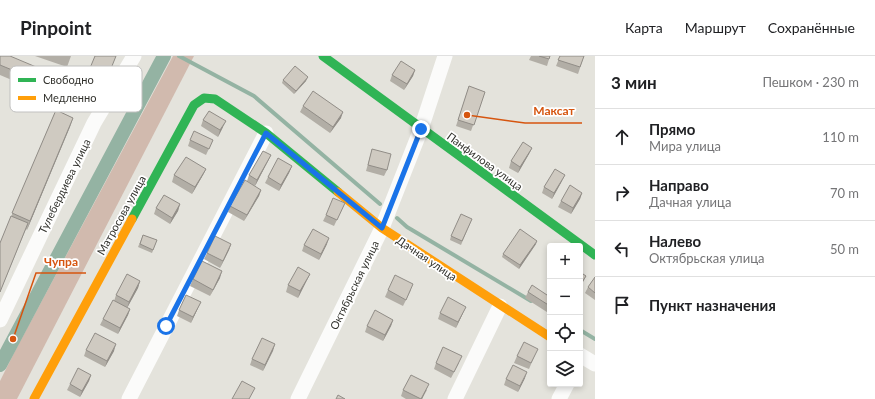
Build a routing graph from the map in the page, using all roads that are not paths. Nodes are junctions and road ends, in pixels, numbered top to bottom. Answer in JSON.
{"nodes":[{"id":1,"x":134,"y":56,"type":"edge"},
{"id":2,"x":323,"y":56,"type":"edge"},
{"id":3,"x":445,"y":56,"type":"edge"},
{"id":4,"x":128,"y":66,"type":"edge"},
{"id":5,"x":215,"y":99,"type":"joint"},
{"id":6,"x":101,"y":112,"type":"edge"},
{"id":7,"x":421,"y":129,"type":"junction"},
{"id":8,"x":266,"y":133,"type":"junction"},
{"id":9,"x":382,"y":228,"type":"junction"},
{"id":10,"x":595,"y":255,"type":"edge"},
{"id":11,"x":500,"y":306,"type":"junction"},
{"id":12,"x":0,"y":320,"type":"edge"},
{"id":13,"x":547,"y":335,"type":"edge"},
{"id":14,"x":583,"y":357,"type":"edge"},
{"id":15,"x":595,"y":364,"type":"edge"},
{"id":16,"x":565,"y":387,"type":"edge"},
{"id":17,"x":34,"y":399,"type":"edge"},
{"id":18,"x":129,"y":399,"type":"edge"},
{"id":19,"x":298,"y":399,"type":"edge"},
{"id":20,"x":455,"y":399,"type":"edge"},
{"id":21,"x":559,"y":399,"type":"edge"}],
"edges":[{"from":1,"to":4,"type":"street","name":"Тулебердиева улица"},
{"from":2,"to":7,"type":"street","name":"Панфилова улица"},
{"from":3,"to":7,"type":"street","name":"Октябрьская улица"},
{"from":5,"to":8,"type":"street","name":"Дачная улица"},
{"from":5,"to":17,"type":"street","name":"Матросова улица"},
{"from":6,"to":12,"type":"street","name":"Тулебердиева улица"},
{"from":7,"to":9,"type":"street","name":"Октябрьская улица"},
{"from":7,"to":10,"type":"street","name":"Панфилова улица"},
{"from":8,"to":9,"type":"street","name":"Дачная улица"},
{"from":8,"to":18,"type":"street"},
{"from":9,"to":11,"type":"street","name":"Дачная улица"},
{"from":9,"to":19,"type":"street","name":"Октябрьская улица"},
{"from":11,"to":13,"type":"street","name":"Дачная улица"},
{"from":11,"to":20,"type":"street"},
{"from":14,"to":15,"type":"street"},
{"from":16,"to":21,"type":"street"}]}
